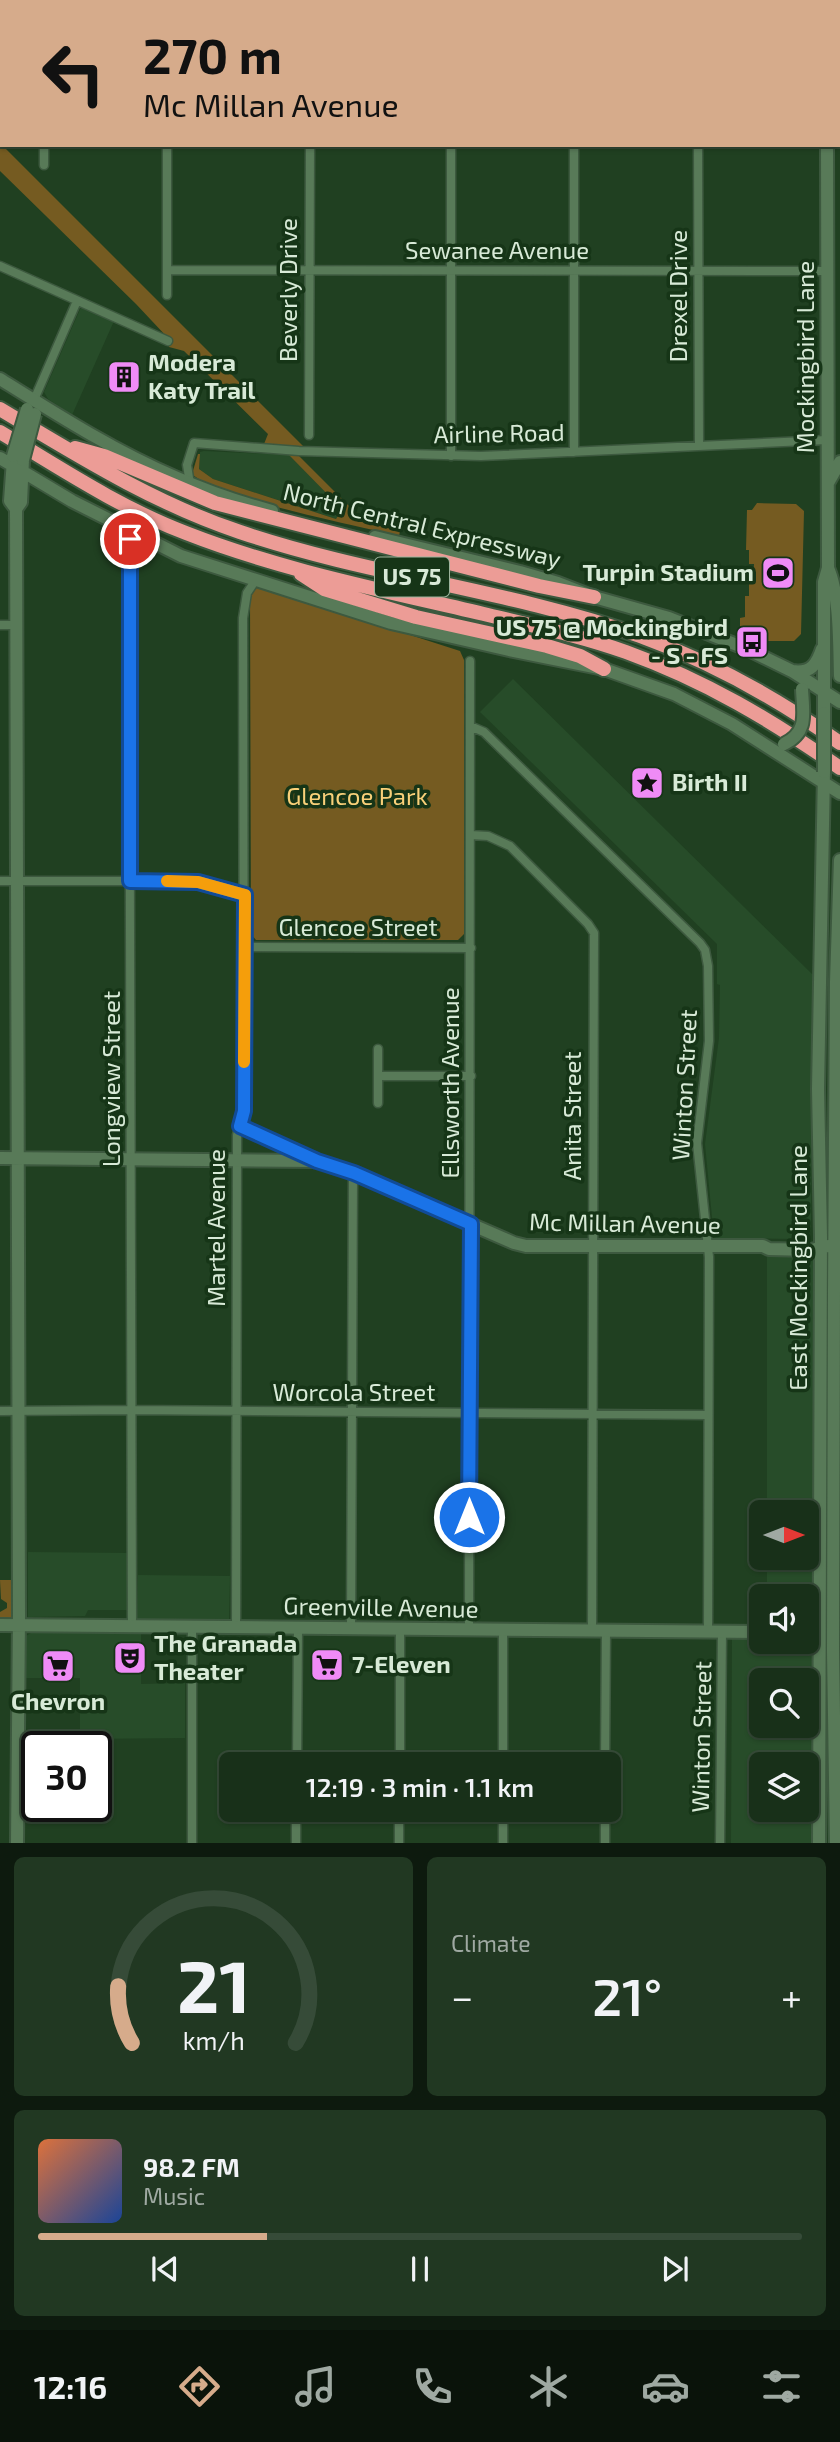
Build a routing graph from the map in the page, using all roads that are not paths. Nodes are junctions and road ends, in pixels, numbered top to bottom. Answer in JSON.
{"nodes":[{"id":1,"x":44,"y":147,"type":"edge"},
{"id":2,"x":167,"y":147,"type":"edge"},
{"id":3,"x":310,"y":147,"type":"edge"},
{"id":4,"x":451,"y":147,"type":"edge"},
{"id":5,"x":575,"y":147,"type":"edge"},
{"id":6,"x":698,"y":147,"type":"edge"},
{"id":7,"x":827,"y":147,"type":"edge"},
{"id":8,"x":44,"y":165,"type":"dead end"},
{"id":9,"x":0,"y":266,"type":"edge"},
{"id":10,"x":167,"y":270,"type":"junction"},
{"id":11,"x":310,"y":270,"type":"junction"},
{"id":12,"x":451,"y":271,"type":"junction"},
{"id":13,"x":574,"y":271,"type":"junction"},
{"id":14,"x":698,"y":271,"type":"junction"},
{"id":15,"x":827,"y":271,"type":"junction"},
{"id":16,"x":167,"y":295,"type":"dead end"},
{"id":17,"x":77,"y":301,"type":"junction"},
{"id":18,"x":168,"y":341,"type":"dead end"},
{"id":19,"x":0,"y":379,"type":"edge"},
{"id":20,"x":32,"y":408,"type":"junction"},
{"id":21,"x":0,"y":409,"type":"edge"},
{"id":22,"x":0,"y":432,"type":"edge"},
{"id":23,"x":309,"y":435,"type":"dead end"},
{"id":24,"x":834,"y":440,"type":"edge"},
{"id":25,"x":59,"y":444,"type":"junction"},
{"id":26,"x":699,"y":446,"type":"junction"},
{"id":27,"x":574,"y":452,"type":"junction"},
{"id":28,"x":451,"y":456,"type":"junction"},
{"id":29,"x":14,"y":462,"type":"edge"},
{"id":30,"x":840,"y":462,"type":"edge"},
{"id":31,"x":187,"y":465,"type":"junction"},
{"id":32,"x":173,"y":477,"type":"junction"},
{"id":33,"x":828,"y":483,"type":"junction"},
{"id":34,"x":190,"y":484,"type":"junction"},
{"id":35,"x":0,"y":503,"type":"edge"},
{"id":36,"x":16,"y":509,"type":"junction"},
{"id":37,"x":132,"y":533,"type":"junction"},
{"id":38,"x":828,"y":568,"type":"junction"},
{"id":39,"x":294,"y":569,"type":"junction"},
{"id":40,"x":255,"y":580,"type":"junction"},
{"id":41,"x":593,"y":597,"type":"junction"},
{"id":42,"x":0,"y":625,"type":"edge"},
{"id":43,"x":16,"y":625,"type":"junction"},
{"id":44,"x":825,"y":638,"type":"junction"},
{"id":45,"x":470,"y":661,"type":"dead end"},
{"id":46,"x":604,"y":669,"type":"junction"},
{"id":47,"x":792,"y":671,"type":"junction"},
{"id":48,"x":840,"y":676,"type":"edge"},
{"id":49,"x":824,"y":693,"type":"junction"},
{"id":50,"x":840,"y":702,"type":"edge"},
{"id":51,"x":470,"y":726,"type":"junction"},
{"id":52,"x":840,"y":743,"type":"edge"},
{"id":53,"x":766,"y":745,"type":"junction"},
{"id":54,"x":840,"y":768,"type":"edge"},
{"id":55,"x":824,"y":778,"type":"junction"},
{"id":56,"x":840,"y":793,"type":"edge"},
{"id":57,"x":470,"y":835,"type":"junction"},
{"id":58,"x":840,"y":860,"type":"edge"},
{"id":59,"x":0,"y":881,"type":"edge"},
{"id":60,"x":17,"y":881,"type":"junction"},
{"id":61,"x":130,"y":881,"type":"junction"},
{"id":62,"x":245,"y":895,"type":"junction"},
{"id":63,"x":821,"y":924,"type":"junction"},
{"id":64,"x":837,"y":924,"type":"junction"},
{"id":65,"x":245,"y":947,"type":"junction"},
{"id":66,"x":471,"y":948,"type":"junction"},
{"id":67,"x":819,"y":1034,"type":"junction"},
{"id":68,"x":836,"y":1034,"type":"junction"},
{"id":69,"x":378,"y":1049,"type":"dead end"},
{"id":70,"x":378,"y":1076,"type":"junction"},
{"id":71,"x":471,"y":1076,"type":"junction"},
{"id":72,"x":818,"y":1101,"type":"junction"},
{"id":73,"x":838,"y":1101,"type":"edge"},
{"id":74,"x":378,"y":1103,"type":"dead end"},
{"id":75,"x":240,"y":1126,"type":"junction"},
{"id":76,"x":838,"y":1126,"type":"edge"},
{"id":77,"x":0,"y":1158,"type":"edge"},
{"id":78,"x":17,"y":1158,"type":"junction"},
{"id":79,"x":132,"y":1159,"type":"junction"},
{"id":80,"x":237,"y":1159,"type":"junction"},
{"id":81,"x":317,"y":1161,"type":"junction"},
{"id":82,"x":820,"y":1163,"type":"junction"},
{"id":83,"x":835,"y":1163,"type":"junction"},
{"id":84,"x":354,"y":1173,"type":"junction"},
{"id":85,"x":471,"y":1224,"type":"junction"},
{"id":86,"x":827,"y":1246,"type":"junction"},
{"id":87,"x":592,"y":1247,"type":"junction"},
{"id":88,"x":707,"y":1247,"type":"junction"},
{"id":89,"x":834,"y":1361,"type":"junction"},
{"id":90,"x":820,"y":1362,"type":"junction"},
{"id":91,"x":132,"y":1410,"type":"junction"},
{"id":92,"x":0,"y":1411,"type":"edge"},
{"id":93,"x":19,"y":1411,"type":"junction"},
{"id":94,"x":236,"y":1411,"type":"junction"},
{"id":95,"x":352,"y":1413,"type":"junction"},
{"id":96,"x":470,"y":1413,"type":"junction"},
{"id":97,"x":594,"y":1414,"type":"junction"},
{"id":98,"x":708,"y":1415,"type":"junction"},
{"id":99,"x":834,"y":1456,"type":"junction"},
{"id":100,"x":820,"y":1457,"type":"junction"},
{"id":101,"x":815,"y":1584,"type":"edge"},
{"id":102,"x":0,"y":1625,"type":"edge"},
{"id":103,"x":18,"y":1625,"type":"junction"},
{"id":104,"x":132,"y":1626,"type":"junction"},
{"id":105,"x":192,"y":1626,"type":"junction"},
{"id":106,"x":236,"y":1628,"type":"junction"},
{"id":107,"x":298,"y":1629,"type":"junction"},
{"id":108,"x":351,"y":1629,"type":"junction"},
{"id":109,"x":400,"y":1630,"type":"junction"},
{"id":110,"x":469,"y":1630,"type":"junction"},
{"id":111,"x":503,"y":1630,"type":"junction"},
{"id":112,"x":592,"y":1630,"type":"junction"},
{"id":113,"x":606,"y":1630,"type":"junction"},
{"id":114,"x":708,"y":1632,"type":"junction"},
{"id":115,"x":722,"y":1632,"type":"junction"},
{"id":116,"x":749,"y":1632,"type":"edge"},
{"id":117,"x":836,"y":1632,"type":"edge"},
{"id":118,"x":814,"y":1654,"type":"edge"},
{"id":119,"x":297,"y":1752,"type":"edge"},
{"id":120,"x":400,"y":1752,"type":"edge"},
{"id":121,"x":503,"y":1752,"type":"edge"},
{"id":122,"x":605,"y":1752,"type":"edge"},
{"id":123,"x":296,"y":1822,"type":"edge"},
{"id":124,"x":399,"y":1822,"type":"edge"},
{"id":125,"x":503,"y":1822,"type":"edge"},
{"id":126,"x":605,"y":1822,"type":"edge"},
{"id":127,"x":17,"y":1843,"type":"edge"},
{"id":128,"x":192,"y":1843,"type":"edge"},
{"id":129,"x":296,"y":1843,"type":"edge"},
{"id":130,"x":399,"y":1843,"type":"edge"},
{"id":131,"x":503,"y":1843,"type":"edge"},
{"id":132,"x":605,"y":1843,"type":"edge"},
{"id":133,"x":720,"y":1843,"type":"edge"},
{"id":134,"x":819,"y":1843,"type":"edge"},
{"id":135,"x":836,"y":1843,"type":"edge"}],
"edges":[{"from":1,"to":8,"type":"street"},
{"from":2,"to":10,"type":"street"},
{"from":3,"to":11,"type":"street","name":"Beverly Drive"},
{"from":4,"to":12,"type":"street"},
{"from":5,"to":13,"type":"street"},
{"from":6,"to":14,"type":"street","name":"Drexel Drive"},
{"from":7,"to":15,"type":"main road","name":"Mockingbird Lane"},
{"from":9,"to":17,"type":"street"},
{"from":10,"to":11,"type":"street","name":"Sewanee Avenue"},
{"from":10,"to":16,"type":"street"},
{"from":11,"to":12,"type":"street","name":"Sewanee Avenue"},
{"from":11,"to":23,"type":"street","name":"Beverly Drive"},
{"from":12,"to":13,"type":"street","name":"Sewanee Avenue"},
{"from":12,"to":28,"type":"street"},
{"from":13,"to":14,"type":"street","name":"Sewanee Avenue"},
{"from":13,"to":27,"type":"street"},
{"from":14,"to":15,"type":"street","name":"Sewanee Avenue"},
{"from":14,"to":26,"type":"street","name":"Drexel Drive"},
{"from":15,"to":24,"type":"main road","name":"Mockingbird Lane"},
{"from":17,"to":18,"type":"street"},
{"from":17,"to":20,"type":"street"},
{"from":19,"to":20,"type":"main road","name":"North Central Expressway"},
{"from":20,"to":29,"type":"main road","bridge":true},
{"from":20,"to":32,"type":"main road","name":"North Central Expressway"},
{"from":21,"to":25,"type":"highway","name":"North Central Expressway","number":"US 75"},
{"from":22,"to":39,"type":"highway","number":"US 75"},
{"from":24,"to":26,"type":"street","name":"Airline Road"},
{"from":24,"to":33,"type":"main road","name":"Mockingbird Lane"},
{"from":25,"to":41,"type":"highway"},
{"from":25,"to":52,"type":"highway","name":"North Central Expressway","number":"US 75"},
{"from":26,"to":27,"type":"street","name":"Airline Road"},
{"from":27,"to":28,"type":"street","name":"Airline Road"},
{"from":28,"to":31,"type":"street","name":"Airline Road"},
{"from":29,"to":36,"type":"main road"},
{"from":29,"to":37,"type":"main road"},
{"from":30,"to":33,"type":"main road"},
{"from":31,"to":32,"type":"street","name":"Airline Road"},
{"from":31,"to":34,"type":"street"},
{"from":32,"to":34,"type":"main road","name":"North Central Expressway"},
{"from":33,"to":38,"type":"main road","name":"Mockingbird Lane"},
{"from":34,"to":41,"type":"main road","name":"North Central Expressway"},
{"from":35,"to":36,"type":"street"},
{"from":36,"to":43,"type":"main road"},
{"from":37,"to":40,"type":"main road"},
{"from":37,"to":61,"type":"street","name":"Longview Street"},
{"from":38,"to":44,"type":"main road","name":"Mockingbird Lane"},
{"from":38,"to":48,"type":"main road","name":"Mockingbird Lane"},
{"from":39,"to":46,"type":"highway"},
{"from":39,"to":54,"type":"highway","number":"US 75"},
{"from":40,"to":46,"type":"main road"},
{"from":40,"to":62,"type":"street","name":"Martel Avenue"},
{"from":41,"to":47,"type":"main road","name":"North Central Expressway"},
{"from":42,"to":43,"type":"street"},
{"from":43,"to":60,"type":"main road"},
{"from":44,"to":47,"type":"main road"},
{"from":44,"to":49,"type":"main road","name":"Mockingbird Lane"},
{"from":45,"to":51,"type":"street","name":"Ellsworth Avenue"},
{"from":46,"to":53,"type":"main road"},
{"from":47,"to":49,"type":"main road","name":"North Central Expressway"},
{"from":47,"to":53,"type":"main road","bridge":true},
{"from":49,"to":50,"type":"main road","name":"North Central Expressway"},
{"from":49,"to":55,"type":"main road","name":"East Mockingbird Lane","bridge":true},
{"from":51,"to":57,"type":"street","name":"Ellsworth Avenue"},
{"from":51,"to":88,"type":"street","name":"Winton Street"},
{"from":53,"to":55,"type":"main road"},
{"from":55,"to":56,"type":"main road"},
{"from":55,"to":63,"type":"main road","name":"East Mockingbird Lane"},
{"from":57,"to":66,"type":"street","name":"Ellsworth Avenue"},
{"from":57,"to":87,"type":"street","name":"Anita Street"},
{"from":58,"to":64,"type":"main road","name":"East Mockingbird Lane"},
{"from":59,"to":60,"type":"street"},
{"from":60,"to":61,"type":"street"},
{"from":60,"to":78,"type":"main road"},
{"from":61,"to":62,"type":"street"},
{"from":61,"to":79,"type":"street","name":"Longview Street"},
{"from":62,"to":65,"type":"street","name":"Martel Avenue"},
{"from":63,"to":64,"type":"main road"},
{"from":63,"to":67,"type":"main road","name":"East Mockingbird Lane"},
{"from":64,"to":68,"type":"main road","name":"East Mockingbird Lane"},
{"from":65,"to":66,"type":"street","name":"Glencoe Street"},
{"from":65,"to":75,"type":"street","name":"Martel Avenue"},
{"from":66,"to":71,"type":"street","name":"Ellsworth Avenue"},
{"from":67,"to":68,"type":"main road"},
{"from":67,"to":72,"type":"main road","name":"East Mockingbird Lane"},
{"from":68,"to":73,"type":"main road","name":"East Mockingbird Lane"},
{"from":69,"to":70,"type":"street"},
{"from":70,"to":71,"type":"street"},
{"from":70,"to":74,"type":"street"},
{"from":71,"to":85,"type":"street","name":"Ellsworth Avenue"},
{"from":72,"to":73,"type":"main road"},
{"from":72,"to":82,"type":"main road","name":"East Mockingbird Lane"},
{"from":73,"to":76,"type":"main road","name":"East Mockingbird Lane"},
{"from":75,"to":80,"type":"street","name":"Martel Avenue"},
{"from":75,"to":81,"type":"street"},
{"from":76,"to":83,"type":"main road","name":"East Mockingbird Lane"},
{"from":77,"to":78,"type":"main road","name":"Mc Millan Avenue"},
{"from":78,"to":79,"type":"main road","name":"Mc Millan Avenue"},
{"from":78,"to":93,"type":"main road"},
{"from":79,"to":80,"type":"main road","name":"Mc Millan Avenue"},
{"from":79,"to":91,"type":"street","name":"Longview Street"},
{"from":80,"to":81,"type":"main road","name":"Mc Millan Avenue"},
{"from":80,"to":94,"type":"street","name":"Martel Avenue"},
{"from":81,"to":84,"type":"main road","name":"Mc Millan Avenue"},
{"from":82,"to":83,"type":"main road"},
{"from":82,"to":86,"type":"main road","name":"East Mockingbird Lane"},
{"from":83,"to":86,"type":"main road","name":"East Mockingbird Lane"},
{"from":84,"to":85,"type":"main road","name":"Mc Millan Avenue"},
{"from":84,"to":95,"type":"street"},
{"from":85,"to":87,"type":"main road","name":"Mc Millan Avenue"},
{"from":85,"to":96,"type":"street","name":"Ellsworth Avenue"},
{"from":86,"to":88,"type":"main road","name":"Mc Millan Avenue"},
{"from":86,"to":89,"type":"main road","name":"East Mockingbird Lane"},
{"from":86,"to":90,"type":"main road","name":"East Mockingbird Lane"},
{"from":87,"to":88,"type":"main road","name":"Mc Millan Avenue"},
{"from":87,"to":97,"type":"street","name":"Anita Street"},
{"from":88,"to":98,"type":"street","name":"Winton Street"},
{"from":89,"to":90,"type":"main road"},
{"from":89,"to":99,"type":"main road","name":"East Mockingbird Lane"},
{"from":90,"to":100,"type":"main road","name":"East Mockingbird Lane"},
{"from":91,"to":93,"type":"street","name":"Worcola Street"},
{"from":91,"to":94,"type":"street","name":"Worcola Street"},
{"from":91,"to":104,"type":"street","name":"Longview Street"},
{"from":92,"to":93,"type":"street","name":"Worcola Street"},
{"from":93,"to":103,"type":"main road"},
{"from":94,"to":95,"type":"street","name":"Worcola Street"},
{"from":94,"to":106,"type":"street","name":"Martel Avenue"},
{"from":95,"to":96,"type":"street","name":"Worcola Street"},
{"from":95,"to":108,"type":"street"},
{"from":96,"to":97,"type":"street","name":"Worcola Street"},
{"from":96,"to":110,"type":"street","name":"Ellsworth Avenue"},
{"from":97,"to":98,"type":"street","name":"Worcola Street"},
{"from":97,"to":112,"type":"street","name":"Anita Street"},
{"from":98,"to":114,"type":"street","name":"Winton Street"},
{"from":99,"to":100,"type":"main road"},
{"from":99,"to":117,"type":"main road","name":"East Mockingbird Lane"},
{"from":100,"to":101,"type":"main road","name":"East Mockingbird Lane"},
{"from":102,"to":103,"type":"main road","name":"Greenville Avenue"},
{"from":103,"to":104,"type":"main road","name":"Greenville Avenue"},
{"from":103,"to":127,"type":"main road"},
{"from":104,"to":105,"type":"main road","name":"Greenville Avenue"},
{"from":105,"to":106,"type":"main road","name":"Greenville Avenue"},
{"from":105,"to":128,"type":"street"},
{"from":106,"to":107,"type":"main road","name":"Greenville Avenue"},
{"from":107,"to":108,"type":"main road","name":"Greenville Avenue"},
{"from":107,"to":119,"type":"street"},
{"from":108,"to":109,"type":"main road","name":"Greenville Avenue"},
{"from":109,"to":110,"type":"main road","name":"Greenville Avenue"},
{"from":109,"to":120,"type":"street"},
{"from":110,"to":111,"type":"main road","name":"Greenville Avenue"},
{"from":111,"to":112,"type":"main road","name":"Greenville Avenue"},
{"from":111,"to":121,"type":"street"},
{"from":112,"to":113,"type":"main road","name":"Greenville Avenue"},
{"from":113,"to":114,"type":"main road","name":"Greenville Avenue"},
{"from":113,"to":122,"type":"street"},
{"from":114,"to":115,"type":"main road","name":"Greenville Avenue"},
{"from":115,"to":116,"type":"main road","name":"Greenville Avenue"},
{"from":115,"to":133,"type":"street","name":"Winton Street"},
{"from":117,"to":135,"type":"main road","name":"East Mockingbird Lane"},
{"from":118,"to":134,"type":"main road","name":"East Mockingbird Lane"},
{"from":123,"to":129,"type":"street"},
{"from":124,"to":130,"type":"street"},
{"from":125,"to":131,"type":"street"},
{"from":126,"to":132,"type":"street"}]}
